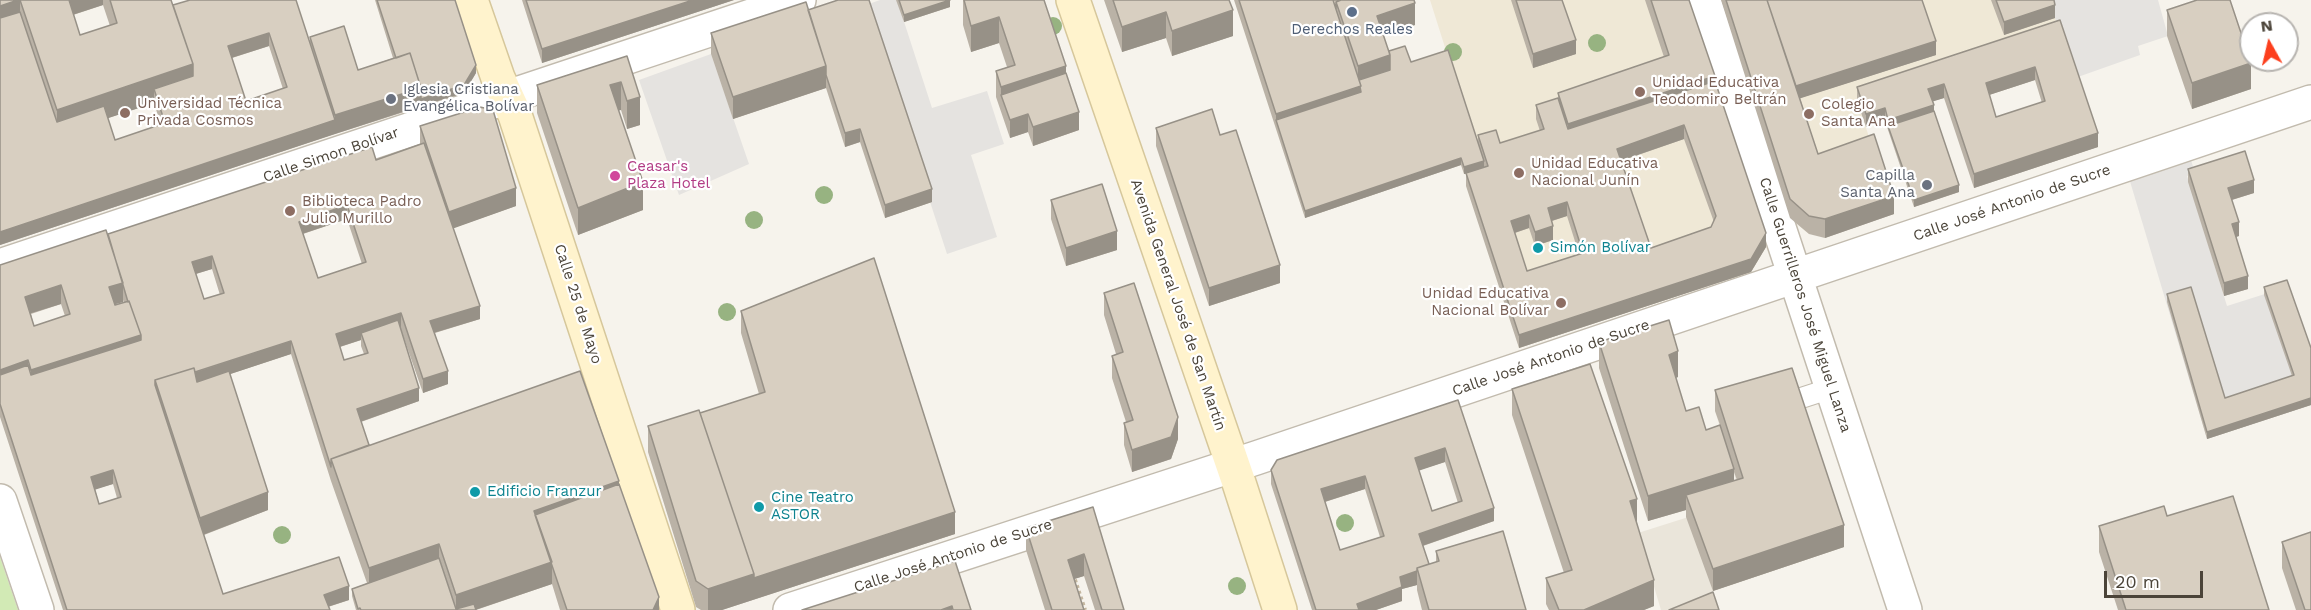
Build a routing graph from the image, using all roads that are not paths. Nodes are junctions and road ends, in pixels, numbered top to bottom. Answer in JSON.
{"nodes":[{"id":1,"x":471,"y":0,"type":"edge"},
{"id":2,"x":799,"y":0,"type":"edge"},
{"id":3,"x":1073,"y":0,"type":"edge"},
{"id":4,"x":1704,"y":0,"type":"edge"},
{"id":5,"x":507,"y":96,"type":"junction"},
{"id":6,"x":2311,"y":102,"type":"edge"},
{"id":7,"x":0,"y":266,"type":"edge"},
{"id":8,"x":1796,"y":276,"type":"junction"},
{"id":9,"x":1832,"y":388,"type":"junction"},
{"id":10,"x":1795,"y":400,"type":"edge"},
{"id":11,"x":1233,"y":464,"type":"junction"},
{"id":12,"x":0,"y":501,"type":"edge"},
{"id":13,"x":37,"y":610,"type":"edge"},
{"id":14,"x":678,"y":610,"type":"edge"},
{"id":15,"x":790,"y":610,"type":"edge"},
{"id":16,"x":1280,"y":610,"type":"edge"},
{"id":17,"x":1905,"y":610,"type":"edge"}],
"edges":[{"from":1,"to":5,"type":"main road","name":"Calle 25 de Mayo"},
{"from":2,"to":5,"type":"street","name":"Calle Simon Bolívar"},
{"from":3,"to":11,"type":"main road","name":"Avenida General José de San Martín"},
{"from":4,"to":8,"type":"street","name":"Calle Guerrilleros José Miguel Lanza"},
{"from":5,"to":7,"type":"street","name":"Calle Simon Bolívar"},
{"from":5,"to":14,"type":"main road","name":"Calle 25 de Mayo"},
{"from":6,"to":8,"type":"street","name":"Calle José Antonio de Sucre"},
{"from":8,"to":9,"type":"street","name":"Calle Guerrilleros José Miguel Lanza"},
{"from":8,"to":11,"type":"street","name":"Calle José Antonio de Sucre"},
{"from":9,"to":10,"type":"lane"},
{"from":9,"to":17,"type":"street","name":"Calle Guerrilleros José Miguel Lanza"},
{"from":11,"to":15,"type":"street","name":"Calle José Antonio de Sucre"},
{"from":11,"to":16,"type":"main road","name":"Avenida General José de San Martín"},
{"from":12,"to":13,"type":"street"}]}
